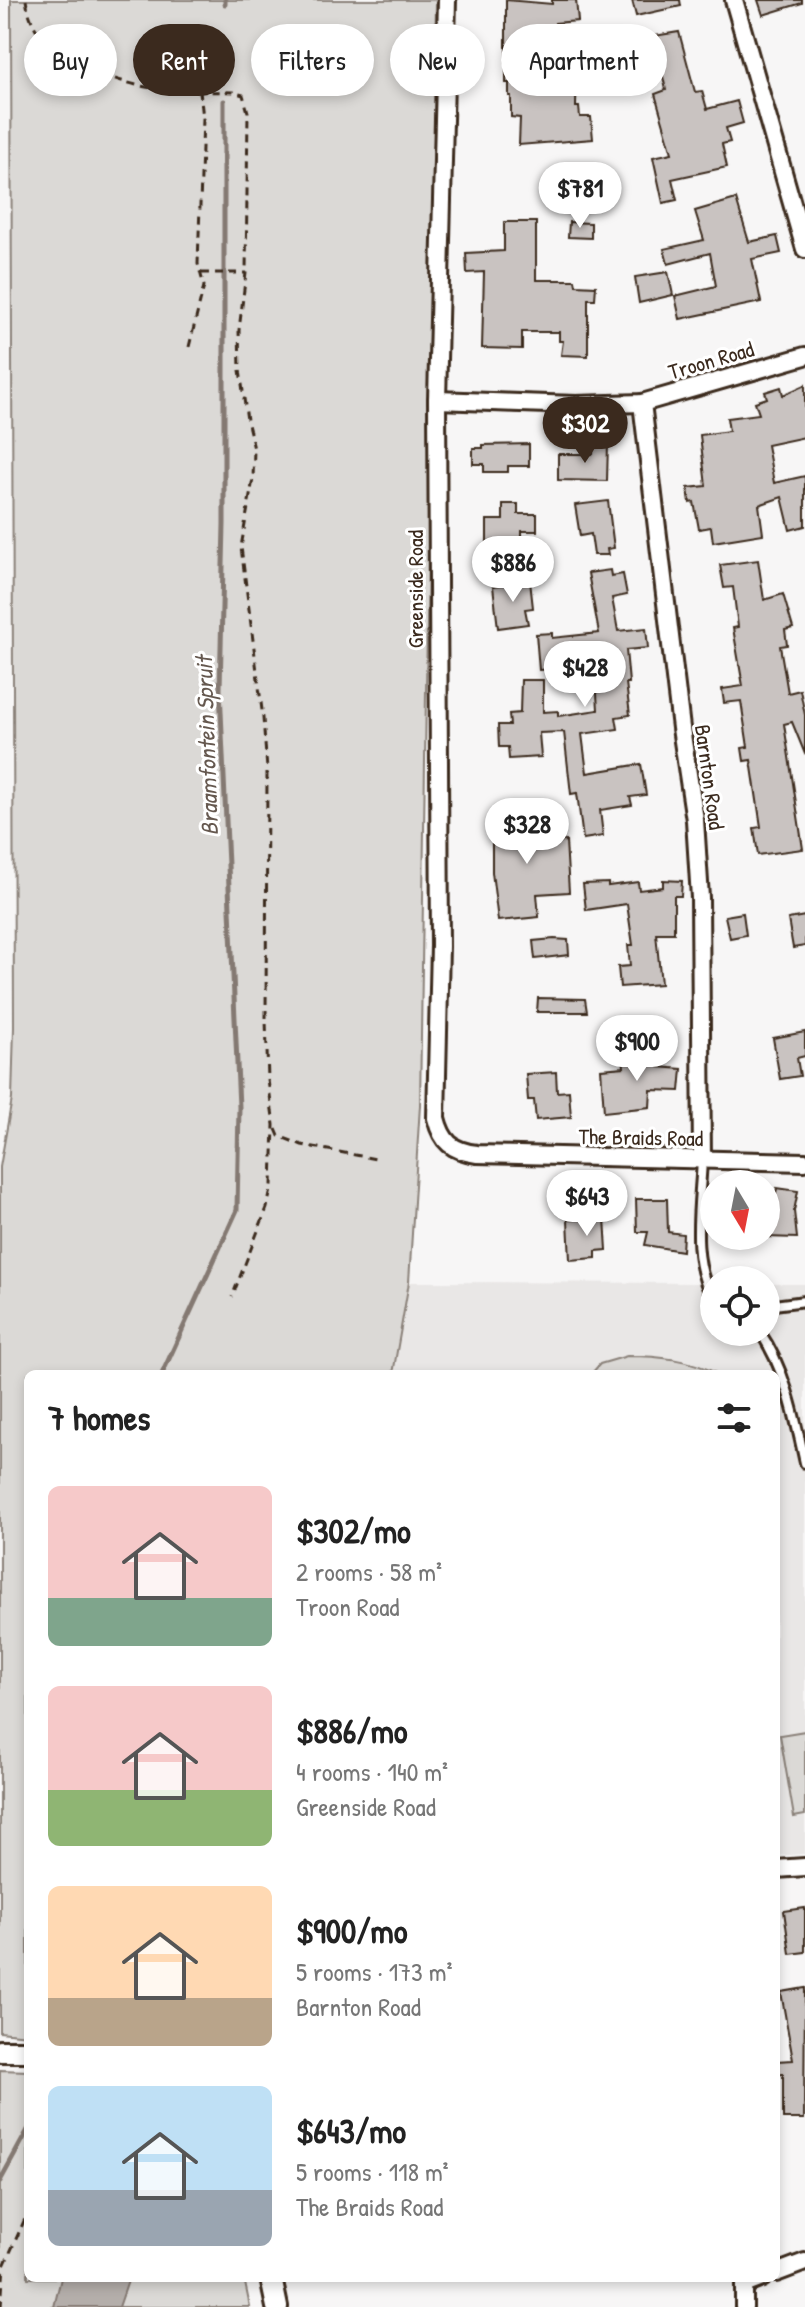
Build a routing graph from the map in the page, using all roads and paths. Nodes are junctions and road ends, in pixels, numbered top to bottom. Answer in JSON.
{"nodes":[{"id":1,"x":26,"y":0,"type":"edge"},
{"id":2,"x":447,"y":0,"type":"edge"},
{"id":3,"x":734,"y":0,"type":"edge"},
{"id":4,"x":133,"y":85,"type":"edge"},
{"id":5,"x":235,"y":93,"type":"edge"},
{"id":6,"x":201,"y":96,"type":"edge"},
{"id":7,"x":805,"y":249,"type":"edge"},
{"id":8,"x":201,"y":273,"type":"junction"},
{"id":9,"x":246,"y":273,"type":"junction"},
{"id":10,"x":189,"y":347,"type":"dead end"},
{"id":11,"x":805,"y":356,"type":"edge"},
{"id":12,"x":437,"y":400,"type":"junction"},
{"id":13,"x":642,"y":403,"type":"junction"},
{"id":14,"x":274,"y":1125,"type":"junction"},
{"id":15,"x":477,"y":1154,"type":"joint"},
{"id":16,"x":376,"y":1159,"type":"dead end"},
{"id":17,"x":702,"y":1160,"type":"junction"},
{"id":18,"x":805,"y":1162,"type":"edge"},
{"id":19,"x":701,"y":1266,"type":"edge"},
{"id":20,"x":232,"y":1297,"type":"dead end"},
{"id":21,"x":805,"y":1301,"type":"edge"},
{"id":22,"x":780,"y":1304,"type":"edge"},
{"id":23,"x":770,"y":1346,"type":"edge"},
{"id":24,"x":780,"y":1370,"type":"edge"},
{"id":25,"x":780,"y":1371,"type":"edge"},
{"id":26,"x":805,"y":1463,"type":"edge"},
{"id":27,"x":805,"y":1867,"type":"edge"},
{"id":28,"x":780,"y":1869,"type":"edge"},
{"id":29,"x":0,"y":2051,"type":"edge"},
{"id":30,"x":24,"y":2051,"type":"edge"},
{"id":31,"x":24,"y":2221,"type":"edge"},
{"id":32,"x":805,"y":2262,"type":"edge"},
{"id":33,"x":780,"y":2271,"type":"edge"},
{"id":34,"x":272,"y":2282,"type":"edge"},
{"id":35,"x":744,"y":2282,"type":"edge"},
{"id":36,"x":278,"y":2306,"type":"edge"},
{"id":37,"x":1,"y":2307,"type":"edge"},
{"id":38,"x":744,"y":2307,"type":"edge"}],
"edges":[{"from":1,"to":4,"type":"path"},
{"from":2,"to":12,"type":"street","name":"Greenside Road"},
{"from":3,"to":7,"type":"street"},
{"from":5,"to":9,"type":"path"},
{"from":6,"to":8,"type":"path"},
{"from":8,"to":9,"type":"path"},
{"from":8,"to":10,"type":"path"},
{"from":9,"to":14,"type":"path"},
{"from":11,"to":13,"type":"street","name":"Troon Road"},
{"from":12,"to":13,"type":"street","name":"Troon Road"},
{"from":12,"to":15,"type":"street","name":"Greenside Road"},
{"from":13,"to":17,"type":"street","name":"Barnton Road"},
{"from":14,"to":16,"type":"path"},
{"from":14,"to":20,"type":"path"},
{"from":15,"to":17,"type":"street","name":"The Braids Road"},
{"from":17,"to":18,"type":"street","name":"The Braids Road"},
{"from":17,"to":19,"type":"lane"},
{"from":21,"to":22,"type":"lane"},
{"from":23,"to":24,"type":"lane"},
{"from":25,"to":26,"type":"lane"},
{"from":27,"to":28,"type":"street"},
{"from":29,"to":30,"type":"street"},
{"from":31,"to":37,"type":"path"},
{"from":32,"to":33,"type":"street"},
{"from":34,"to":36,"type":"street"},
{"from":35,"to":38,"type":"street"}]}
